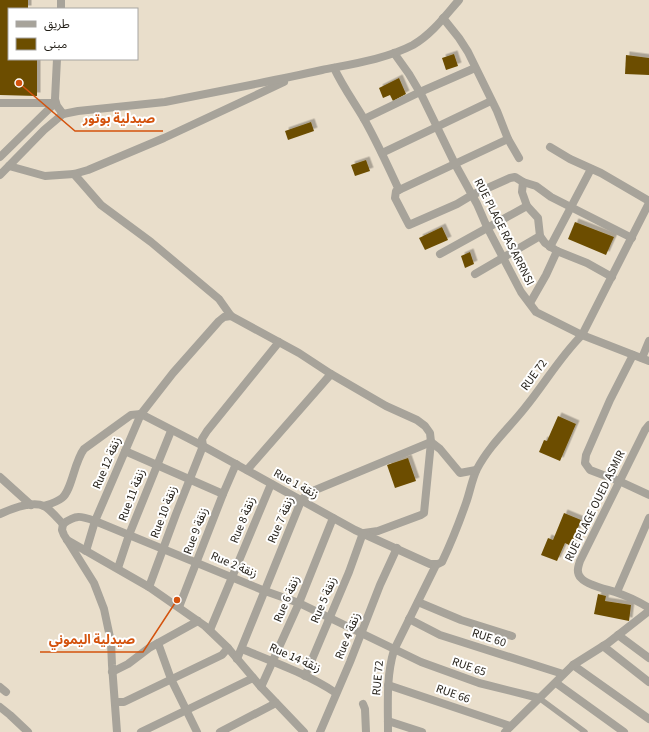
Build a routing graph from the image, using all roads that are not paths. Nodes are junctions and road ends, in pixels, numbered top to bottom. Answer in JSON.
{"nodes":[{"id":1,"x":459,"y":0,"type":"edge"},
{"id":2,"x":443,"y":18,"type":"junction"},
{"id":3,"x":394,"y":53,"type":"junction"},
{"id":4,"x":57,"y":60,"type":"edge"},
{"id":5,"x":334,"y":68,"type":"junction"},
{"id":6,"x":475,"y":68,"type":"junction"},
{"id":7,"x":299,"y":75,"type":"junction"},
{"id":8,"x":420,"y":92,"type":"junction"},
{"id":9,"x":491,"y":101,"type":"junction"},
{"id":10,"x":55,"y":103,"type":"junction"},
{"id":11,"x":0,"y":104,"type":"edge"},
{"id":12,"x":63,"y":114,"type":"junction"},
{"id":13,"x":364,"y":119,"type":"junction"},
{"id":14,"x":437,"y":126,"type":"junction"},
{"id":15,"x":508,"y":139,"type":"junction"},
{"id":16,"x":550,"y":147,"type":"dead end"},
{"id":17,"x":382,"y":153,"type":"junction"},
{"id":18,"x":0,"y":157,"type":"edge"},
{"id":19,"x":518,"y":158,"type":"dead end"},
{"id":20,"x":455,"y":164,"type":"junction"},
{"id":21,"x":8,"y":166,"type":"junction"},
{"id":22,"x":591,"y":169,"type":"junction"},
{"id":23,"x":74,"y":174,"type":"junction"},
{"id":24,"x":0,"y":175,"type":"edge"},
{"id":25,"x":523,"y":182,"type":"junction"},
{"id":26,"x":398,"y":190,"type":"junction"},
{"id":27,"x":472,"y":195,"type":"junction"},
{"id":28,"x":649,"y":202,"type":"edge"},
{"id":29,"x":527,"y":206,"type":"junction"},
{"id":30,"x":571,"y":207,"type":"junction"},
{"id":31,"x":488,"y":227,"type":"junction"},
{"id":32,"x":540,"y":236,"type":"junction"},
{"id":33,"x":632,"y":238,"type":"junction"},
{"id":34,"x":554,"y":249,"type":"junction"},
{"id":35,"x":440,"y":254,"type":"dead end"},
{"id":36,"x":502,"y":258,"type":"junction"},
{"id":37,"x":475,"y":274,"type":"dead end"},
{"id":38,"x":612,"y":277,"type":"junction"},
{"id":39,"x":530,"y":303,"type":"junction"},
{"id":40,"x":231,"y":316,"type":"junction"},
{"id":41,"x":582,"y":336,"type":"junction"},
{"id":42,"x":649,"y":341,"type":"edge"},
{"id":43,"x":279,"y":342,"type":"junction"},
{"id":44,"x":641,"y":358,"type":"edge"},
{"id":45,"x":332,"y":374,"type":"junction"},
{"id":46,"x":141,"y":414,"type":"junction"},
{"id":47,"x":649,"y":425,"type":"edge"},
{"id":48,"x":171,"y":431,"type":"junction"},
{"id":49,"x":431,"y":442,"type":"junction"},
{"id":50,"x":203,"y":446,"type":"junction"},
{"id":51,"x":125,"y":451,"type":"junction"},
{"id":52,"x":236,"y":464,"type":"junction"},
{"id":53,"x":157,"y":465,"type":"junction"},
{"id":54,"x":247,"y":470,"type":"junction"},
{"id":55,"x":476,"y":470,"type":"junction"},
{"id":56,"x":0,"y":477,"type":"edge"},
{"id":57,"x":190,"y":479,"type":"junction"},
{"id":58,"x":619,"y":481,"type":"junction"},
{"id":59,"x":271,"y":484,"type":"junction"},
{"id":60,"x":223,"y":494,"type":"junction"},
{"id":61,"x":649,"y":495,"type":"edge"},
{"id":62,"x":301,"y":501,"type":"junction"},
{"id":63,"x":31,"y":505,"type":"junction"},
{"id":64,"x":44,"y":506,"type":"junction"},
{"id":65,"x":0,"y":514,"type":"edge"},
{"id":66,"x":333,"y":518,"type":"junction"},
{"id":67,"x":649,"y":518,"type":"edge"},
{"id":68,"x":95,"y":521,"type":"junction"},
{"id":69,"x":63,"y":524,"type":"junction"},
{"id":70,"x":363,"y":533,"type":"junction"},
{"id":71,"x":129,"y":535,"type":"junction"},
{"id":72,"x":67,"y":540,"type":"junction"},
{"id":73,"x":163,"y":548,"type":"junction"},
{"id":74,"x":397,"y":548,"type":"junction"},
{"id":75,"x":86,"y":551,"type":"junction"},
{"id":76,"x":197,"y":562,"type":"junction"},
{"id":77,"x":439,"y":564,"type":"junction"},
{"id":78,"x":118,"y":568,"type":"junction"},
{"id":79,"x":233,"y":577,"type":"junction"},
{"id":80,"x":149,"y":587,"type":"junction"},
{"id":81,"x":265,"y":591,"type":"junction"},
{"id":82,"x":617,"y":592,"type":"junction"},
{"id":83,"x":418,"y":602,"type":"junction"},
{"id":84,"x":299,"y":603,"type":"junction"},
{"id":85,"x":179,"y":607,"type":"junction"},
{"id":86,"x":649,"y":608,"type":"edge"},
{"id":87,"x":649,"y":612,"type":"edge"},
{"id":88,"x":329,"y":618,"type":"junction"},
{"id":89,"x":409,"y":620,"type":"junction"},
{"id":90,"x":198,"y":621,"type":"junction"},
{"id":91,"x":210,"y":630,"type":"junction"},
{"id":92,"x":362,"y":634,"type":"junction"},
{"id":93,"x":618,"y":635,"type":"junction"},
{"id":94,"x":512,"y":636,"type":"dead end"},
{"id":95,"x":158,"y":643,"type":"junction"},
{"id":96,"x":603,"y":646,"type":"junction"},
{"id":97,"x":228,"y":648,"type":"junction"},
{"id":98,"x":242,"y":649,"type":"junction"},
{"id":99,"x":394,"y":650,"type":"junction"},
{"id":100,"x":649,"y":658,"type":"edge"},
{"id":101,"x":237,"y":660,"type":"junction"},
{"id":102,"x":273,"y":662,"type":"junction"},
{"id":103,"x":573,"y":665,"type":"junction"},
{"id":104,"x":112,"y":672,"type":"junction"},
{"id":105,"x":563,"y":674,"type":"junction"},
{"id":106,"x":305,"y":676,"type":"junction"},
{"id":107,"x":253,"y":678,"type":"junction"},
{"id":108,"x":172,"y":679,"type":"junction"},
{"id":109,"x":649,"y":682,"type":"edge"},
{"id":110,"x":556,"y":683,"type":"junction"},
{"id":111,"x":388,"y":685,"type":"junction"},
{"id":112,"x":261,"y":687,"type":"junction"},
{"id":113,"x":336,"y":693,"type":"junction"},
{"id":114,"x":539,"y":698,"type":"junction"},
{"id":115,"x":115,"y":702,"type":"junction"},
{"id":116,"x":276,"y":703,"type":"junction"},
{"id":117,"x":363,"y":704,"type":"dead end"},
{"id":118,"x":0,"y":707,"type":"edge"},
{"id":119,"x":187,"y":710,"type":"junction"},
{"id":120,"x":649,"y":720,"type":"edge"},
{"id":121,"x":388,"y":721,"type":"junction"},
{"id":122,"x":508,"y":730,"type":"edge"},
{"id":123,"x":300,"y":731,"type":"edge"},
{"id":124,"x":28,"y":732,"type":"edge"},
{"id":125,"x":117,"y":732,"type":"edge"},
{"id":126,"x":141,"y":732,"type":"edge"},
{"id":127,"x":197,"y":732,"type":"edge"},
{"id":128,"x":220,"y":732,"type":"edge"},
{"id":129,"x":320,"y":732,"type":"edge"},
{"id":130,"x":366,"y":732,"type":"edge"},
{"id":131,"x":388,"y":732,"type":"edge"},
{"id":132,"x":422,"y":732,"type":"edge"},
{"id":133,"x":585,"y":732,"type":"edge"},
{"id":134,"x":624,"y":732,"type":"edge"}],
"edges":[{"from":1,"to":2,"type":"street"},
{"from":2,"to":3,"type":"street"},
{"from":2,"to":6,"type":"street"},
{"from":3,"to":5,"type":"street"},
{"from":3,"to":8,"type":"street","name":"RUE PLAGE RAS ARRNSI"},
{"from":4,"to":10,"type":"street"},
{"from":5,"to":7,"type":"street"},
{"from":5,"to":13,"type":"street"},
{"from":6,"to":8,"type":"street"},
{"from":6,"to":9,"type":"street"},
{"from":7,"to":12,"type":"street"},
{"from":7,"to":23,"type":"street"},
{"from":8,"to":13,"type":"street"},
{"from":8,"to":14,"type":"street","name":"RUE PLAGE RAS ARRNSI"},
{"from":9,"to":14,"type":"street"},
{"from":9,"to":15,"type":"street"},
{"from":10,"to":11,"type":"street"},
{"from":10,"to":12,"type":"street"},
{"from":10,"to":18,"type":"street"},
{"from":12,"to":21,"type":"street"},
{"from":13,"to":17,"type":"street"},
{"from":14,"to":17,"type":"street"},
{"from":14,"to":20,"type":"street","name":"RUE PLAGE RAS ARRNSI"},
{"from":15,"to":19,"type":"street"},
{"from":15,"to":20,"type":"street"},
{"from":16,"to":22,"type":"street"},
{"from":17,"to":26,"type":"street"},
{"from":20,"to":26,"type":"street"},
{"from":20,"to":27,"type":"street","name":"RUE PLAGE RAS ARRNSI"},
{"from":21,"to":23,"type":"street"},
{"from":21,"to":24,"type":"street"},
{"from":22,"to":28,"type":"street"},
{"from":22,"to":30,"type":"street"},
{"from":23,"to":40,"type":"street"},
{"from":25,"to":27,"type":"street"},
{"from":25,"to":29,"type":"street"},
{"from":25,"to":30,"type":"street"},
{"from":26,"to":27,"type":"street"},
{"from":27,"to":31,"type":"street","name":"RUE PLAGE RAS ARRNSI"},
{"from":28,"to":33,"type":"street","name":"RUE 72"},
{"from":29,"to":31,"type":"street"},
{"from":29,"to":32,"type":"street"},
{"from":30,"to":33,"type":"street"},
{"from":30,"to":34,"type":"street"},
{"from":31,"to":35,"type":"street"},
{"from":31,"to":36,"type":"street","name":"RUE PLAGE RAS ARRNSI"},
{"from":32,"to":34,"type":"street"},
{"from":32,"to":36,"type":"street"},
{"from":33,"to":38,"type":"street","name":"RUE 72"},
{"from":34,"to":38,"type":"street"},
{"from":34,"to":39,"type":"street"},
{"from":36,"to":37,"type":"street"},
{"from":36,"to":39,"type":"street","name":"RUE PLAGE RAS ARRNSI"},
{"from":38,"to":41,"type":"street","name":"RUE 72"},
{"from":39,"to":41,"type":"street","name":"RUE PLAGE RAS ARRNSI"},
{"from":40,"to":43,"type":"street"},
{"from":40,"to":46,"type":"street","name":"Rue 12 زنقة"},
{"from":41,"to":44,"type":"street","name":"RUE PLAGE RAS ARRNSI"},
{"from":41,"to":55,"type":"street","name":"RUE 72"},
{"from":42,"to":44,"type":"street"},
{"from":43,"to":45,"type":"street"},
{"from":43,"to":50,"type":"street","name":"Rue 10 زنقة"},
{"from":44,"to":58,"type":"street"},
{"from":45,"to":49,"type":"street"},
{"from":45,"to":54,"type":"street"},
{"from":46,"to":48,"type":"street","name":"Rue 1 زنقة"},
{"from":46,"to":51,"type":"street","name":"Rue 12 زنقة"},
{"from":46,"to":64,"type":"street"},
{"from":47,"to":58,"type":"street","name":"RUE PLAGE OUED ASMIR"},
{"from":48,"to":50,"type":"street","name":"Rue 1 زنقة"},
{"from":48,"to":53,"type":"street","name":"Rue 11 زنقة"},
{"from":49,"to":55,"type":"street"},
{"from":49,"to":62,"type":"street","name":"Rue 7 زنقة"},
{"from":49,"to":70,"type":"street"},
{"from":50,"to":52,"type":"street","name":"Rue 1 زنقة"},
{"from":50,"to":57,"type":"street","name":"Rue 10 زنقة"},
{"from":51,"to":53,"type":"street"},
{"from":51,"to":68,"type":"street","name":"Rue 12 زنقة"},
{"from":52,"to":54,"type":"street","name":"Rue 1 زنقة"},
{"from":52,"to":60,"type":"street","name":"Rue 9 زنقة"},
{"from":53,"to":57,"type":"street"},
{"from":53,"to":71,"type":"street","name":"Rue 11 زنقة"},
{"from":54,"to":59,"type":"street","name":"Rue 1 زنقة"},
{"from":55,"to":77,"type":"street","name":"RUE 72"},
{"from":56,"to":63,"type":"street"},
{"from":57,"to":60,"type":"street"},
{"from":57,"to":73,"type":"street","name":"Rue 10 زنقة"},
{"from":58,"to":61,"type":"street"},
{"from":58,"to":82,"type":"street","name":"RUE PLAGE OUED ASMIR"},
{"from":59,"to":62,"type":"street","name":"Rue 1 زنقة"},
{"from":59,"to":79,"type":"street","name":"Rue 8 زنقة"},
{"from":60,"to":76,"type":"street","name":"Rue 9 زنقة"},
{"from":62,"to":66,"type":"street","name":"Rue 1 زنقة"},
{"from":62,"to":81,"type":"street","name":"Rue 7 زنقة"},
{"from":63,"to":64,"type":"street"},
{"from":63,"to":65,"type":"street"},
{"from":64,"to":69,"type":"street"},
{"from":66,"to":70,"type":"street","name":"Rue 1 زنقة"},
{"from":66,"to":84,"type":"street","name":"Rue 6 زنقة"},
{"from":67,"to":82,"type":"street"},
{"from":68,"to":69,"type":"street","name":"Rue 2 زنقة"},
{"from":68,"to":71,"type":"street","name":"Rue 2 زنقة"},
{"from":68,"to":75,"type":"street","name":"Rue 12 زنقة"},
{"from":69,"to":72,"type":"street"},
{"from":70,"to":74,"type":"street","name":"Rue 1 زنقة"},
{"from":70,"to":88,"type":"street","name":"Rue 5 زنقة"},
{"from":71,"to":73,"type":"street","name":"Rue 2 زنقة"},
{"from":71,"to":78,"type":"street","name":"Rue 11 زنقة"},
{"from":72,"to":75,"type":"street"},
{"from":72,"to":104,"type":"street"},
{"from":73,"to":76,"type":"street","name":"Rue 2 زنقة"},
{"from":73,"to":80,"type":"street","name":"Rue 10 زنقة"},
{"from":74,"to":77,"type":"street","name":"Rue 1 زنقة"},
{"from":74,"to":92,"type":"street","name":"Rue 4 زنقة"},
{"from":75,"to":78,"type":"street"},
{"from":76,"to":79,"type":"street","name":"Rue 2 زنقة"},
{"from":76,"to":85,"type":"street","name":"Rue 9 زنقة"},
{"from":77,"to":83,"type":"street","name":"RUE 72"},
{"from":78,"to":80,"type":"street"},
{"from":79,"to":81,"type":"street","name":"Rue 2 زنقة"},
{"from":79,"to":91,"type":"street","name":"Rue 8 زنقة"},
{"from":80,"to":85,"type":"street"},
{"from":81,"to":84,"type":"street","name":"Rue 2 زنقة"},
{"from":81,"to":98,"type":"street","name":"Rue 7 زنقة"},
{"from":82,"to":86,"type":"street"},
{"from":83,"to":89,"type":"street","name":"RUE 72"},
{"from":83,"to":94,"type":"street"},
{"from":84,"to":88,"type":"street","name":"Rue 2 زنقة"},
{"from":84,"to":102,"type":"street","name":"Rue 6 زنقة"},
{"from":85,"to":90,"type":"street"},
{"from":87,"to":93,"type":"street"},
{"from":88,"to":92,"type":"street","name":"Rue 2 زنقة"},
{"from":88,"to":106,"type":"street","name":"Rue 5 زنقة"},
{"from":89,"to":99,"type":"street","name":"RUE 72"},
{"from":89,"to":105,"type":"street","name":"RUE 60"},
{"from":90,"to":91,"type":"street"},
{"from":90,"to":95,"type":"street"},
{"from":91,"to":97,"type":"street"},
{"from":92,"to":99,"type":"street","name":"Rue 2 زنقة"},
{"from":92,"to":113,"type":"street","name":"Rue 4 زنقة"},
{"from":93,"to":96,"type":"street"},
{"from":93,"to":100,"type":"street"},
{"from":95,"to":104,"type":"street"},
{"from":95,"to":108,"type":"street"},
{"from":96,"to":103,"type":"street"},
{"from":96,"to":109,"type":"street"},
{"from":97,"to":101,"type":"street"},
{"from":97,"to":108,"type":"street"},
{"from":98,"to":101,"type":"street","name":"Rue 7 زنقة"},
{"from":98,"to":102,"type":"street","name":"Rue 14 زنقة"},
{"from":99,"to":111,"type":"street","name":"RUE 72"},
{"from":99,"to":114,"type":"street","name":"RUE 65"},
{"from":101,"to":107,"type":"street"},
{"from":102,"to":106,"type":"street","name":"Rue 14 زنقة"},
{"from":102,"to":112,"type":"street","name":"Rue 6 زنقة"},
{"from":103,"to":105,"type":"street"},
{"from":103,"to":120,"type":"street"},
{"from":104,"to":115,"type":"street"},
{"from":105,"to":110,"type":"street"},
{"from":106,"to":113,"type":"street","name":"Rue 14 زنقة"},
{"from":107,"to":112,"type":"street"},
{"from":107,"to":119,"type":"street"},
{"from":108,"to":115,"type":"street"},
{"from":108,"to":119,"type":"street"},
{"from":110,"to":114,"type":"street"},
{"from":110,"to":134,"type":"street"},
{"from":111,"to":121,"type":"street","name":"RUE 72"},
{"from":111,"to":122,"type":"street","name":"RUE 66"},
{"from":112,"to":116,"type":"street"},
{"from":113,"to":129,"type":"street","name":"Rue 4 زنقة"},
{"from":114,"to":122,"type":"street"},
{"from":114,"to":133,"type":"street"},
{"from":115,"to":125,"type":"street"},
{"from":116,"to":123,"type":"street"},
{"from":116,"to":128,"type":"street"},
{"from":117,"to":130,"type":"street"},
{"from":118,"to":124,"type":"street"},
{"from":119,"to":126,"type":"street"},
{"from":119,"to":127,"type":"street"},
{"from":121,"to":131,"type":"street","name":"RUE 72"},
{"from":121,"to":132,"type":"street"}]}
